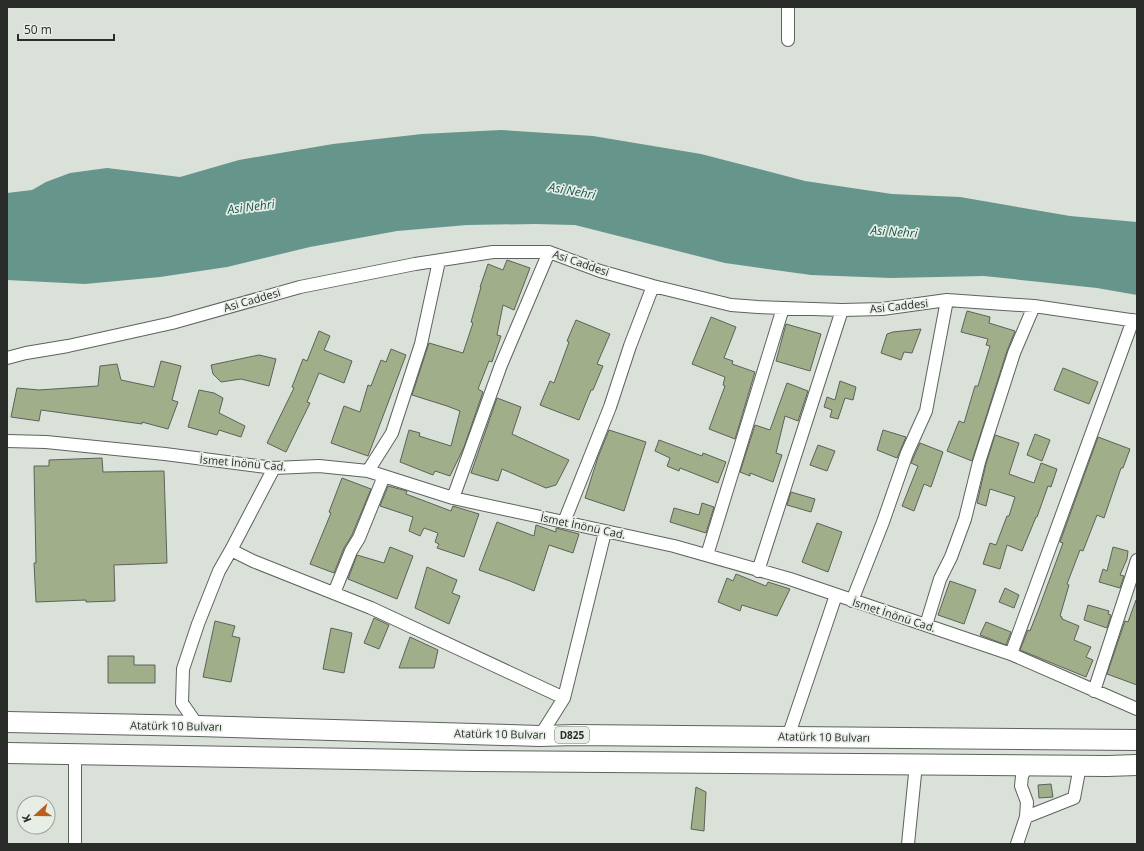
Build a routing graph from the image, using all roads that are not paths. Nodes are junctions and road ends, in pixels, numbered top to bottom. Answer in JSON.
{"nodes":[{"id":1,"x":788,"y":7,"type":"edge"},
{"id":2,"x":788,"y":40,"type":"dead end"},
{"id":3,"x":549,"y":252,"type":"junction"},
{"id":4,"x":438,"y":261,"type":"junction"},
{"id":5,"x":653,"y":286,"type":"junction"},
{"id":6,"x":947,"y":300,"type":"junction"},
{"id":7,"x":1034,"y":306,"type":"junction"},
{"id":8,"x":783,"y":308,"type":"junction"},
{"id":9,"x":842,"y":310,"type":"junction"},
{"id":10,"x":1135,"y":321,"type":"edge"},
{"id":11,"x":7,"y":358,"type":"edge"},
{"id":12,"x":7,"y":441,"type":"edge"},
{"id":13,"x":274,"y":468,"type":"junction"},
{"id":14,"x":368,"y":471,"type":"junction"},
{"id":15,"x":384,"y":476,"type":"junction"},
{"id":16,"x":453,"y":498,"type":"junction"},
{"id":17,"x":564,"y":522,"type":"junction"},
{"id":18,"x":605,"y":532,"type":"junction"},
{"id":19,"x":231,"y":550,"type":"junction"},
{"id":20,"x":707,"y":555,"type":"junction"},
{"id":21,"x":1137,"y":560,"type":"edge"},
{"id":22,"x":758,"y":570,"type":"junction"},
{"id":23,"x":334,"y":593,"type":"junction"},
{"id":24,"x":836,"y":595,"type":"junction"},
{"id":25,"x":852,"y":601,"type":"junction"},
{"id":26,"x":926,"y":625,"type":"junction"},
{"id":27,"x":1011,"y":654,"type":"junction"},
{"id":28,"x":1094,"y":691,"type":"junction"},
{"id":29,"x":564,"y":698,"type":"junction"},
{"id":30,"x":1137,"y":709,"type":"edge"},
{"id":31,"x":7,"y":722,"type":"edge"},
{"id":32,"x":198,"y":726,"type":"junction"},
{"id":33,"x":540,"y":736,"type":"junction"},
{"id":34,"x":788,"y":737,"type":"junction"},
{"id":35,"x":1137,"y":740,"type":"edge"},
{"id":36,"x":7,"y":753,"type":"edge"},
{"id":37,"x":75,"y":754,"type":"junction"},
{"id":38,"x":916,"y":764,"type":"junction"},
{"id":39,"x":1028,"y":765,"type":"junction"},
{"id":40,"x":1137,"y":765,"type":"edge"},
{"id":41,"x":1080,"y":766,"type":"junction"},
{"id":42,"x":1026,"y":816,"type":"junction"},
{"id":43,"x":75,"y":844,"type":"edge"},
{"id":44,"x":908,"y":844,"type":"edge"},
{"id":45,"x":1016,"y":844,"type":"edge"}],
"edges":[{"from":1,"to":2,"type":"street"},
{"from":3,"to":4,"type":"street","name":"Asi Caddesi"},
{"from":3,"to":5,"type":"street","name":"Asi Caddesi"},
{"from":3,"to":16,"type":"street"},
{"from":4,"to":11,"type":"street","name":"Asi Caddesi"},
{"from":4,"to":14,"type":"street"},
{"from":5,"to":8,"type":"street","name":"Asi Caddesi"},
{"from":5,"to":17,"type":"street"},
{"from":6,"to":7,"type":"street","name":"Asi Caddesi"},
{"from":6,"to":9,"type":"street","name":"Asi Caddesi"},
{"from":6,"to":25,"type":"street"},
{"from":7,"to":10,"type":"street","name":"Asi Caddesi"},
{"from":7,"to":26,"type":"street"},
{"from":8,"to":9,"type":"street","name":"Asi Caddesi"},
{"from":8,"to":20,"type":"street"},
{"from":9,"to":22,"type":"street"},
{"from":10,"to":27,"type":"street"},
{"from":12,"to":13,"type":"street","name":"İsmet İnönü Cad."},
{"from":13,"to":14,"type":"street","name":"İsmet İnönü Cad."},
{"from":13,"to":19,"type":"street"},
{"from":14,"to":15,"type":"street","name":"İsmet İnönü Cad."},
{"from":15,"to":16,"type":"street","name":"İsmet İnönü Cad."},
{"from":15,"to":23,"type":"street"},
{"from":16,"to":17,"type":"street","name":"İsmet İnönü Cad."},
{"from":17,"to":18,"type":"street","name":"İsmet İnönü Cad."},
{"from":18,"to":20,"type":"street","name":"İsmet İnönü Cad."},
{"from":18,"to":29,"type":"street"},
{"from":19,"to":23,"type":"street"},
{"from":19,"to":32,"type":"street"},
{"from":20,"to":22,"type":"street","name":"İsmet İnönü Cad."},
{"from":21,"to":28,"type":"street"},
{"from":22,"to":24,"type":"street","name":"İsmet İnönü Cad."},
{"from":23,"to":29,"type":"street"},
{"from":24,"to":25,"type":"street","name":"İsmet İnönü Cad."},
{"from":24,"to":34,"type":"street"},
{"from":25,"to":26,"type":"street","name":"İsmet İnönü Cad."},
{"from":26,"to":27,"type":"street","name":"İsmet İnönü Cad."},
{"from":27,"to":28,"type":"street","name":"İsmet İnönü Cad."},
{"from":28,"to":30,"type":"street","name":"İsmet İnönü Cad."},
{"from":29,"to":33,"type":"street"},
{"from":31,"to":32,"type":"highway","name":"Atatürk 10 Bulvarı","number":"D825"},
{"from":32,"to":33,"type":"highway","name":"Atatürk 10 Bulvarı","number":"D825"},
{"from":33,"to":34,"type":"highway","name":"Atatürk 10 Bulvarı","number":"D825"},
{"from":34,"to":35,"type":"highway","name":"Atatürk 10 Bulvarı","number":"D825"},
{"from":36,"to":37,"type":"highway"},
{"from":37,"to":38,"type":"highway"},
{"from":37,"to":43,"type":"street"},
{"from":38,"to":39,"type":"highway"},
{"from":38,"to":44,"type":"street"},
{"from":39,"to":41,"type":"highway"},
{"from":39,"to":42,"type":"street"},
{"from":40,"to":41,"type":"highway"},
{"from":41,"to":42,"type":"street"},
{"from":42,"to":45,"type":"street"}]}
